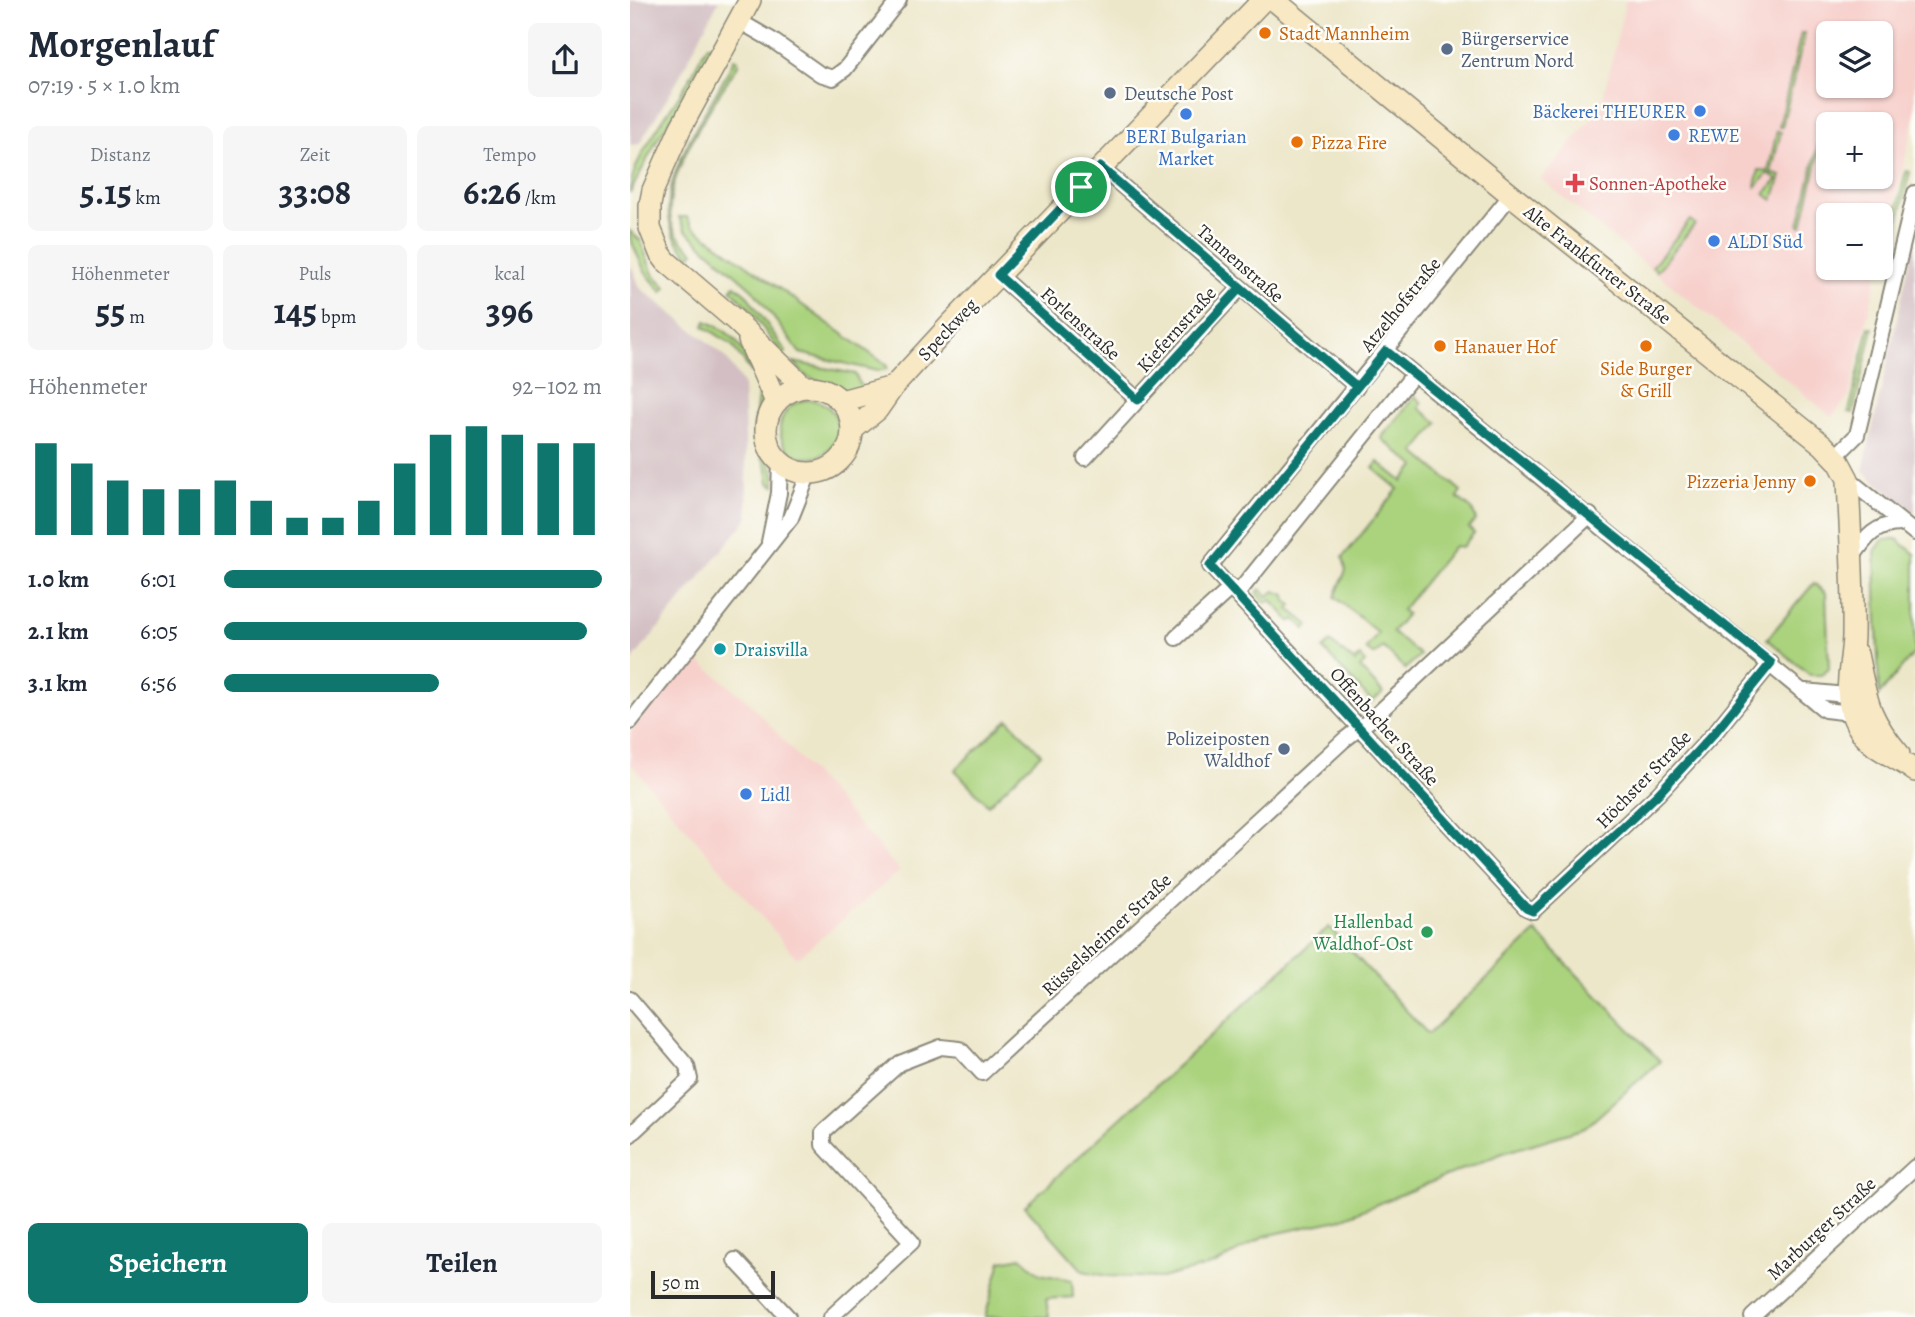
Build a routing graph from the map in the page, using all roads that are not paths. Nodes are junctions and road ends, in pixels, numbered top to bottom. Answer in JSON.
{"nodes":[{"id":1,"x":750,"y":0,"type":"edge"},
{"id":2,"x":899,"y":0,"type":"edge"},
{"id":3,"x":1263,"y":0,"type":"edge"},
{"id":4,"x":1274,"y":0,"type":"edge"},
{"id":5,"x":739,"y":21,"type":"junction"},
{"id":6,"x":1100,"y":167,"type":"junction"},
{"id":7,"x":1915,"y":193,"type":"edge"},
{"id":8,"x":1511,"y":195,"type":"junction"},
{"id":9,"x":998,"y":275,"type":"junction"},
{"id":10,"x":1240,"y":288,"type":"junction"},
{"id":11,"x":743,"y":328,"type":"junction"},
{"id":12,"x":1386,"y":351,"type":"junction"},
{"id":13,"x":1414,"y":374,"type":"junction"},
{"id":14,"x":804,"y":387,"type":"junction"},
{"id":15,"x":893,"y":387,"type":"junction"},
{"id":16,"x":1357,"y":387,"type":"junction"},
{"id":17,"x":1138,"y":400,"type":"junction"},
{"id":18,"x":841,"y":401,"type":"junction"},
{"id":19,"x":776,"y":402,"type":"junction"},
{"id":20,"x":852,"y":430,"type":"junction"},
{"id":21,"x":1835,"y":457,"type":"junction"},
{"id":22,"x":1086,"y":458,"type":"dead end"},
{"id":23,"x":780,"y":462,"type":"junction"},
{"id":24,"x":809,"y":473,"type":"junction"},
{"id":25,"x":1848,"y":479,"type":"junction"},
{"id":26,"x":1590,"y":515,"type":"junction"},
{"id":27,"x":1909,"y":528,"type":"edge"},
{"id":28,"x":768,"y":547,"type":"junction"},
{"id":29,"x":1851,"y":559,"type":"junction"},
{"id":30,"x":1210,"y":566,"type":"joint"},
{"id":31,"x":1235,"y":590,"type":"junction"},
{"id":32,"x":1176,"y":638,"type":"dead end"},
{"id":33,"x":1771,"y":663,"type":"junction"},
{"id":34,"x":1855,"y":702,"type":"junction"},
{"id":35,"x":630,"y":722,"type":"edge"},
{"id":36,"x":1360,"y":728,"type":"junction"},
{"id":37,"x":1912,"y":769,"type":"edge"},
{"id":38,"x":1533,"y":911,"type":"joint"},
{"id":39,"x":630,"y":999,"type":"edge"},
{"id":40,"x":630,"y":1135,"type":"edge"},
{"id":41,"x":1915,"y":1167,"type":"edge"},
{"id":42,"x":736,"y":1260,"type":"dead end"},
{"id":43,"x":788,"y":1317,"type":"edge"},
{"id":44,"x":831,"y":1317,"type":"edge"},
{"id":45,"x":1752,"y":1317,"type":"edge"}],
"edges":[{"from":1,"to":5,"type":"street"},
{"from":2,"to":5,"type":"street"},
{"from":3,"to":6,"type":"street","name":"Speckweg"},
{"from":4,"to":8,"type":"street","name":"Alte Frankfurter Straße"},
{"from":5,"to":11,"type":"street"},
{"from":6,"to":9,"type":"street","name":"Speckweg"},
{"from":6,"to":10,"type":"street","name":"Tannenstraße"},
{"from":7,"to":21,"type":"street"},
{"from":8,"to":12,"type":"street","name":"Atzelhofstraße"},
{"from":8,"to":21,"type":"street","name":"Alte Frankfurter Straße"},
{"from":9,"to":15,"type":"street","name":"Speckweg"},
{"from":9,"to":17,"type":"street","name":"Forlenstraße"},
{"from":10,"to":16,"type":"street","name":"Tannenstraße"},
{"from":10,"to":17,"type":"street","name":"Kiefernstraße"},
{"from":11,"to":14,"type":"street"},
{"from":11,"to":19,"type":"street"},
{"from":12,"to":13,"type":"street"},
{"from":12,"to":16,"type":"street","name":"Atzelhofstraße"},
{"from":13,"to":26,"type":"street"},
{"from":13,"to":31,"type":"street"},
{"from":14,"to":18,"type":"street"},
{"from":14,"to":19,"type":"street"},
{"from":15,"to":18,"type":"street"},
{"from":15,"to":20,"type":"street","name":"Speckweg"},
{"from":16,"to":30,"type":"street","name":"Atzelhofstraße"},
{"from":17,"to":22,"type":"street","name":"Kiefernstraße"},
{"from":18,"to":20,"type":"street"},
{"from":19,"to":23,"type":"street"},
{"from":20,"to":24,"type":"street","name":"Speckweg"},
{"from":21,"to":25,"type":"street","name":"Alte Frankfurter Straße"},
{"from":23,"to":24,"type":"street"},
{"from":23,"to":28,"type":"street"},
{"from":24,"to":28,"type":"street"},
{"from":25,"to":27,"type":"street","name":"Alte Frankfurter Straße"},
{"from":25,"to":29,"type":"street"},
{"from":26,"to":33,"type":"street"},
{"from":26,"to":36,"type":"street","name":"Rüsselsheimer Straße"},
{"from":27,"to":29,"type":"street"},
{"from":28,"to":35,"type":"street"},
{"from":29,"to":34,"type":"street"},
{"from":30,"to":31,"type":"street","name":"Offenbacher Straße"},
{"from":31,"to":32,"type":"street"},
{"from":31,"to":36,"type":"street","name":"Offenbacher Straße"},
{"from":33,"to":34,"type":"street"},
{"from":33,"to":38,"type":"street","name":"Höchster Straße"},
{"from":34,"to":37,"type":"street"},
{"from":36,"to":38,"type":"street","name":"Offenbacher Straße"},
{"from":36,"to":44,"type":"street","name":"Rüsselsheimer Straße"},
{"from":39,"to":40,"type":"street"},
{"from":41,"to":45,"type":"street","name":"Marburger Straße"},
{"from":42,"to":43,"type":"street"}]}
